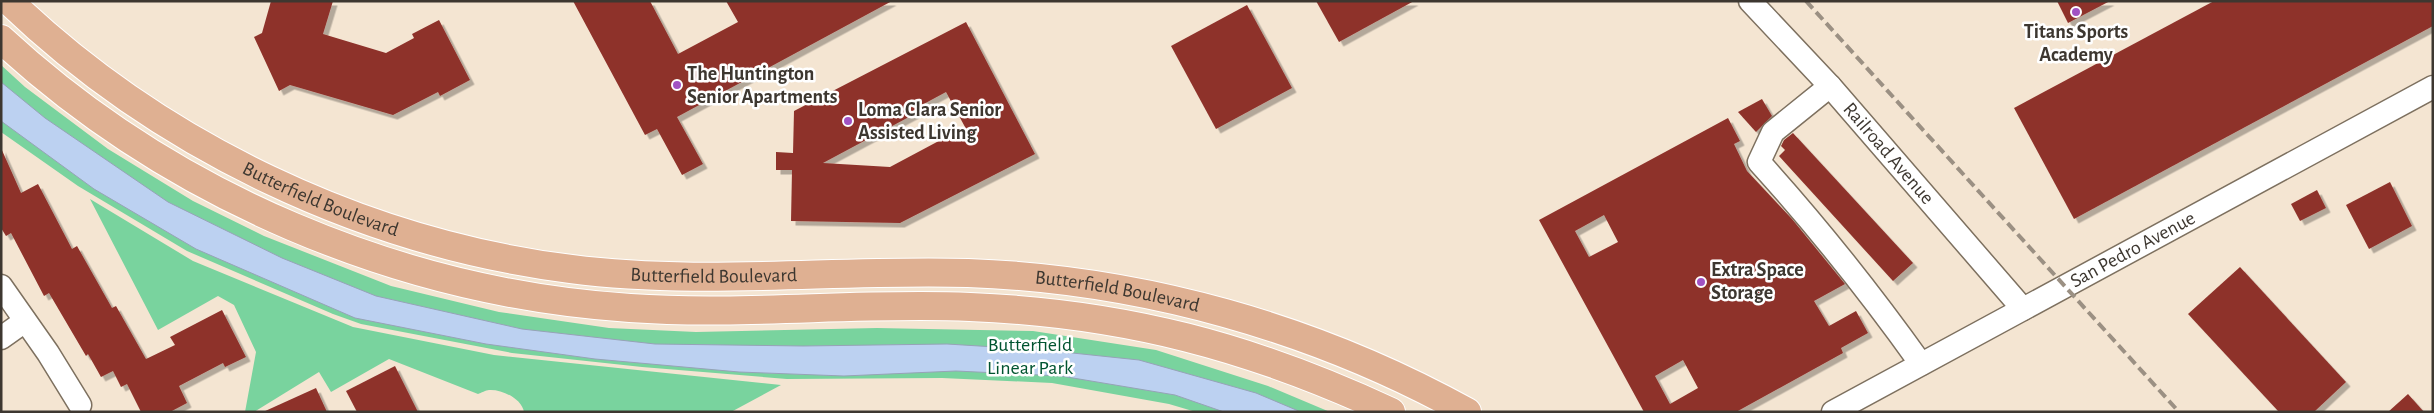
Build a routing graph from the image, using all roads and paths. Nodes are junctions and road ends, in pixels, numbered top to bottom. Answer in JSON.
{"nodes":[{"id":1,"x":9,"y":1,"type":"edge"},
{"id":2,"x":1750,"y":1,"type":"edge"},
{"id":3,"x":1,"y":39,"type":"edge"},
{"id":4,"x":1830,"y":86,"type":"junction"},
{"id":5,"x":2433,"y":87,"type":"edge"},
{"id":6,"x":1,"y":286,"type":"edge"},
{"id":7,"x":2023,"y":310,"type":"junction"},
{"id":8,"x":25,"y":321,"type":"junction"},
{"id":9,"x":1,"y":338,"type":"edge"},
{"id":10,"x":1922,"y":364,"type":"junction"},
{"id":11,"x":80,"y":405,"type":"dead end"},
{"id":12,"x":1391,"y":412,"type":"edge"},
{"id":13,"x":1467,"y":412,"type":"edge"},
{"id":14,"x":1833,"y":412,"type":"edge"}],
"edges":[{"from":1,"to":13,"type":"main road","name":"Butterfield Boulevard"},
{"from":2,"to":4,"type":"street","name":"Railroad Avenue"},
{"from":3,"to":12,"type":"main road","name":"Butterfield Boulevard"},
{"from":4,"to":7,"type":"street","name":"Railroad Avenue"},
{"from":4,"to":10,"type":"street"},
{"from":5,"to":7,"type":"street","name":"San Pedro Avenue"},
{"from":6,"to":8,"type":"street"},
{"from":7,"to":10,"type":"street","name":"San Pedro Avenue"},
{"from":8,"to":9,"type":"street"},
{"from":8,"to":11,"type":"street"},
{"from":10,"to":14,"type":"street","name":"San Pedro Avenue"}]}
